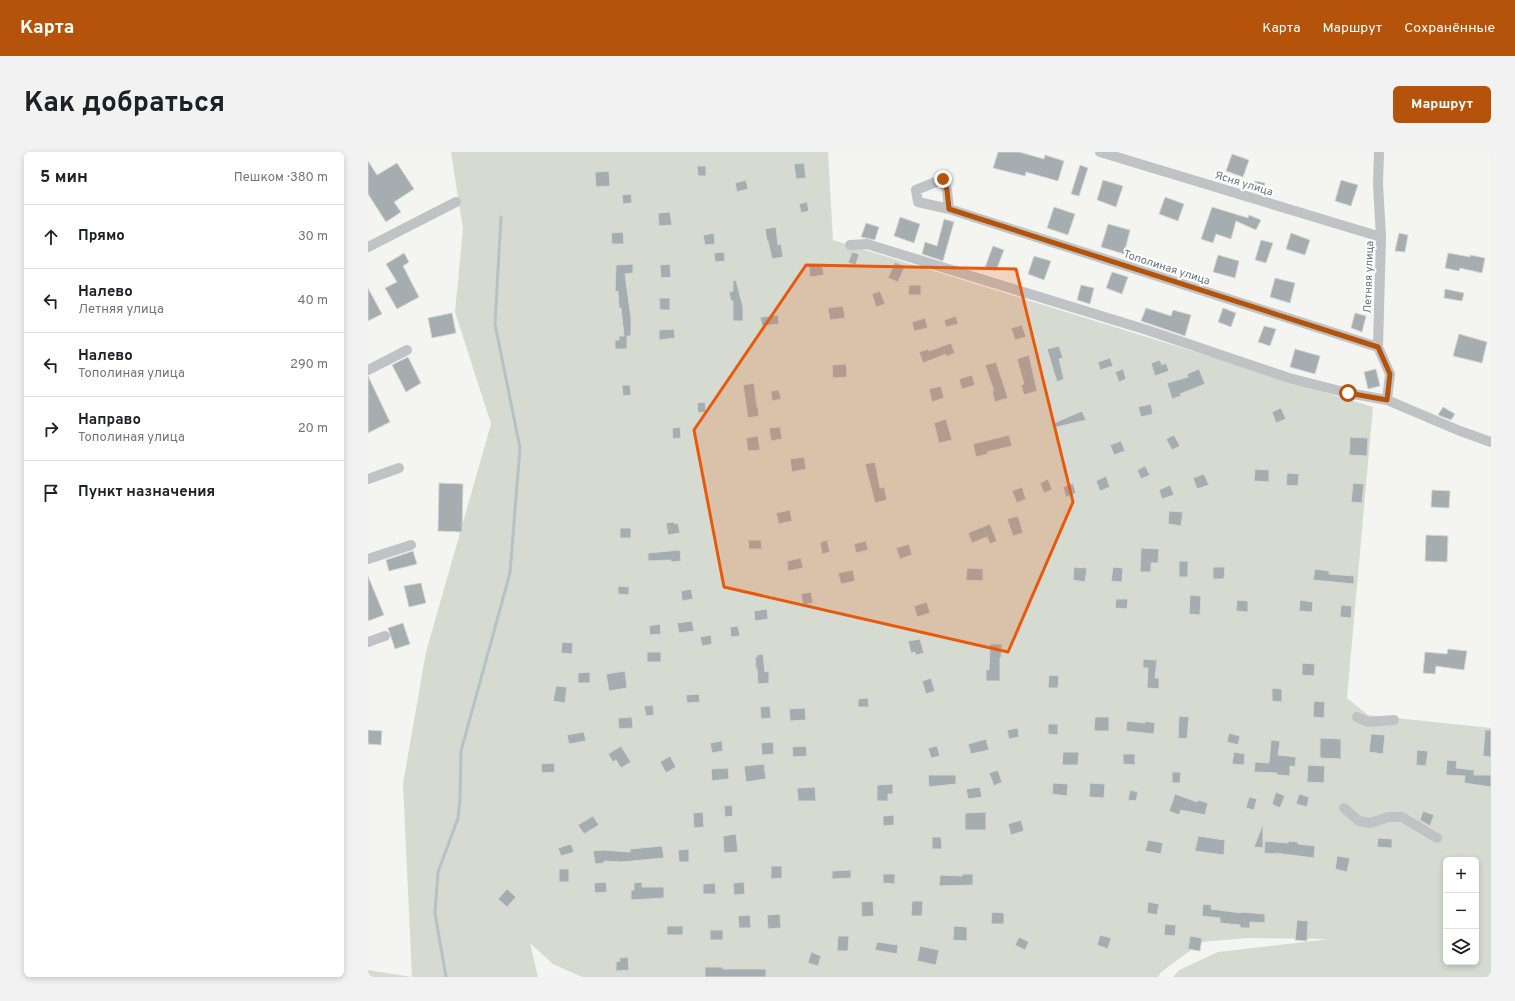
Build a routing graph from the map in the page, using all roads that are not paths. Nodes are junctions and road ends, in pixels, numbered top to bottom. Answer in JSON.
{"nodes":[{"id":1,"x":1100,"y":152,"type":"edge"},
{"id":2,"x":1379,"y":152,"type":"edge"},
{"id":3,"x":456,"y":202,"type":"dead end"},
{"id":4,"x":949,"y":209,"type":"dead end"},
{"id":5,"x":1381,"y":237,"type":"junction"},
{"id":6,"x":850,"y":244,"type":"dead end"},
{"id":7,"x":368,"y":247,"type":"edge"},
{"id":8,"x":1378,"y":347,"type":"junction"},
{"id":9,"x":407,"y":350,"type":"dead end"},
{"id":10,"x":368,"y":370,"type":"edge"},
{"id":11,"x":1387,"y":400,"type":"junction"},
{"id":12,"x":1491,"y":442,"type":"edge"},
{"id":13,"x":399,"y":468,"type":"dead end"},
{"id":14,"x":368,"y":479,"type":"edge"},
{"id":15,"x":411,"y":545,"type":"dead end"},
{"id":16,"x":368,"y":559,"type":"edge"},
{"id":17,"x":385,"y":636,"type":"dead end"},
{"id":18,"x":368,"y":642,"type":"edge"},
{"id":19,"x":1357,"y":717,"type":"dead end"},
{"id":20,"x":1394,"y":720,"type":"dead end"},
{"id":21,"x":1344,"y":808,"type":"dead end"},
{"id":22,"x":1437,"y":838,"type":"dead end"}],
"edges":[{"from":1,"to":5,"type":"street","name":"Ясня улица"},
{"from":2,"to":5,"type":"street","name":"Летняя улица"},
{"from":3,"to":7,"type":"street"},
{"from":4,"to":8,"type":"street","name":"Тополиная улица"},
{"from":5,"to":8,"type":"street","name":"Летняя улица"},
{"from":6,"to":11,"type":"street"},
{"from":8,"to":11,"type":"street","name":"Летняя улица"},
{"from":9,"to":10,"type":"street"},
{"from":11,"to":12,"type":"street"},
{"from":13,"to":14,"type":"street"},
{"from":15,"to":16,"type":"street"},
{"from":17,"to":18,"type":"street"},
{"from":19,"to":20,"type":"street"},
{"from":21,"to":22,"type":"street"}]}
